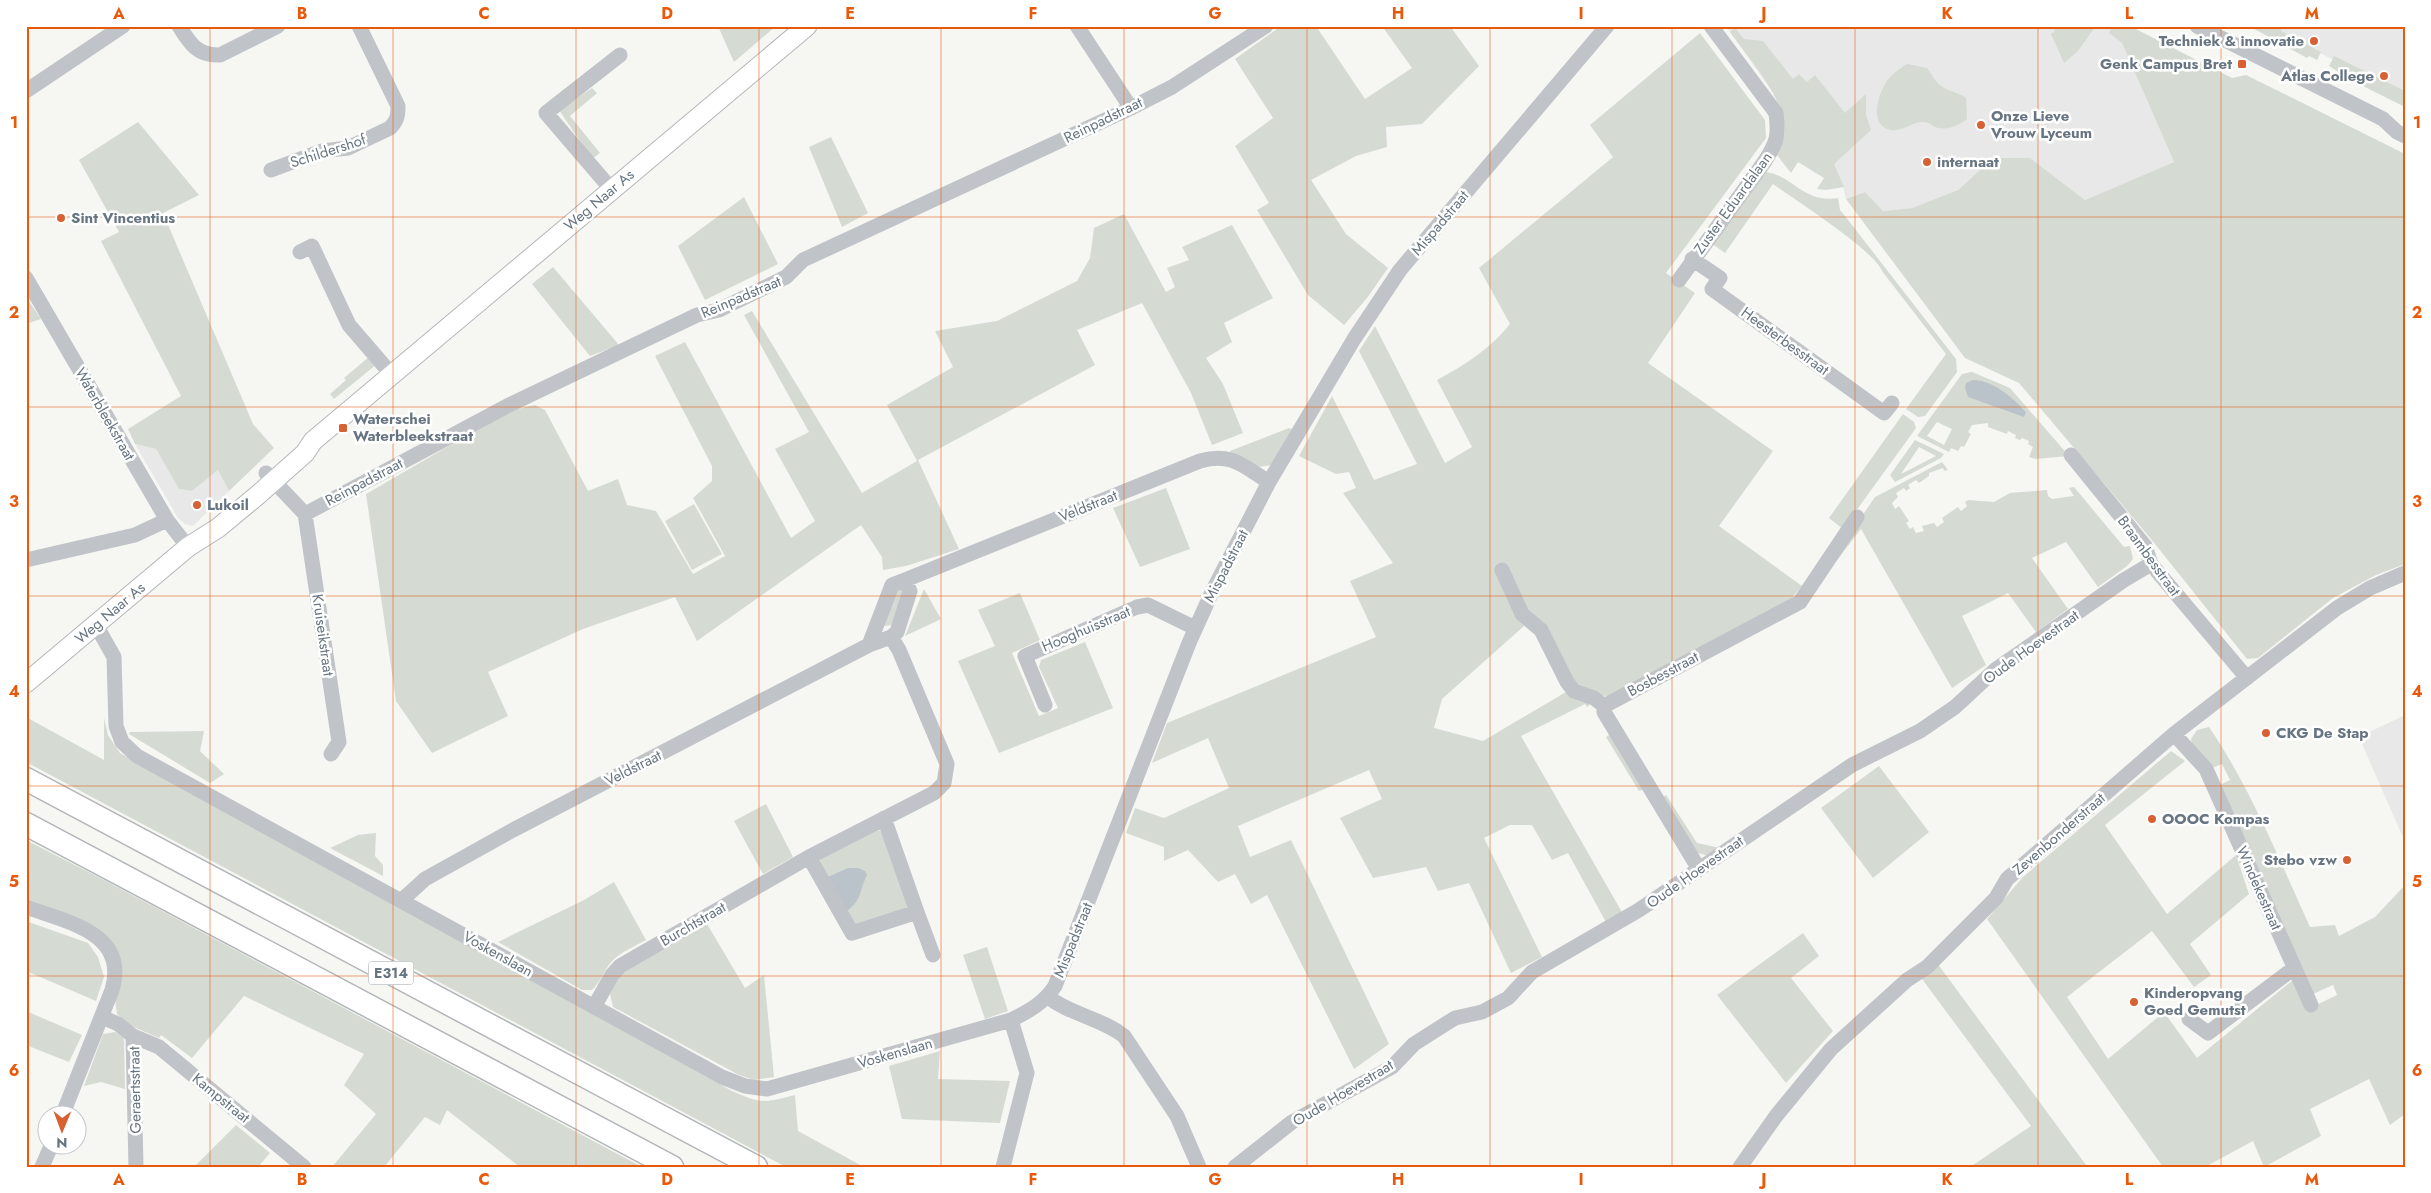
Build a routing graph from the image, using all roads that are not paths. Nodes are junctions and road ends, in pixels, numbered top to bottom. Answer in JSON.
{"nodes":[{"id":1,"x":123,"y":26,"type":"edge"},
{"id":2,"x":179,"y":26,"type":"edge"},
{"id":3,"x":278,"y":26,"type":"edge"},
{"id":4,"x":359,"y":26,"type":"edge"},
{"id":5,"x":808,"y":26,"type":"edge"},
{"id":6,"x":1078,"y":26,"type":"edge"},
{"id":7,"x":1266,"y":26,"type":"edge"},
{"id":8,"x":1607,"y":26,"type":"edge"},
{"id":9,"x":1711,"y":26,"type":"edge"},
{"id":10,"x":2197,"y":26,"type":"edge"},
{"id":11,"x":620,"y":55,"type":"dead end"},
{"id":12,"x":26,"y":91,"type":"edge"},
{"id":13,"x":1131,"y":108,"type":"junction"},
{"id":14,"x":2383,"y":119,"type":"junction"},
{"id":15,"x":2405,"y":123,"type":"edge"},
{"id":16,"x":2405,"y":136,"type":"edge"},
{"id":17,"x":271,"y":170,"type":"dead end"},
{"id":18,"x":612,"y":190,"type":"junction"},
{"id":19,"x":300,"y":252,"type":"dead end"},
{"id":20,"x":1692,"y":259,"type":"junction"},
{"id":21,"x":26,"y":278,"type":"edge"},
{"id":22,"x":1679,"y":280,"type":"dead end"},
{"id":23,"x":392,"y":375,"type":"junction"},
{"id":24,"x":1892,"y":403,"type":"dead end"},
{"id":25,"x":2071,"y":455,"type":"dead end"},
{"id":26,"x":270,"y":477,"type":"junction"},
{"id":27,"x":1269,"y":482,"type":"junction"},
{"id":28,"x":305,"y":514,"type":"junction"},
{"id":29,"x":1856,"y":517,"type":"dead end"},
{"id":30,"x":167,"y":520,"type":"junction"},
{"id":31,"x":191,"y":545,"type":"junction"},
{"id":32,"x":26,"y":560,"type":"edge"},
{"id":33,"x":2151,"y":564,"type":"junction"},
{"id":34,"x":1502,"y":570,"type":"dead end"},
{"id":35,"x":2405,"y":573,"type":"edge"},
{"id":36,"x":904,"y":580,"type":"junction"},
{"id":37,"x":96,"y":625,"type":"junction"},
{"id":38,"x":1196,"y":628,"type":"junction"},
{"id":39,"x":891,"y":637,"type":"junction"},
{"id":40,"x":869,"y":646,"type":"junction"},
{"id":41,"x":2247,"y":678,"type":"junction"},
{"id":42,"x":26,"y":683,"type":"edge"},
{"id":43,"x":1046,"y":705,"type":"dead end"},
{"id":44,"x":1604,"y":706,"type":"junction"},
{"id":45,"x":2174,"y":734,"type":"junction"},
{"id":46,"x":331,"y":754,"type":"dead end"},
{"id":47,"x":26,"y":779,"type":"edge"},
{"id":48,"x":884,"y":818,"type":"junction"},
{"id":49,"x":26,"y":824,"type":"edge"},
{"id":50,"x":809,"y":857,"type":"junction"},
{"id":51,"x":1699,"y":869,"type":"junction"},
{"id":52,"x":402,"y":900,"type":"junction"},
{"id":53,"x":26,"y":907,"type":"edge"},
{"id":54,"x":918,"y":912,"type":"junction"},
{"id":55,"x":933,"y":954,"type":"dead end"},
{"id":56,"x":2294,"y":968,"type":"junction"},
{"id":57,"x":1048,"y":997,"type":"junction"},
{"id":58,"x":2311,"y":1004,"type":"dead end"},
{"id":59,"x":594,"y":1007,"type":"junction"},
{"id":60,"x":102,"y":1017,"type":"junction"},
{"id":61,"x":2188,"y":1019,"type":"dead end"},
{"id":62,"x":1011,"y":1020,"type":"junction"},
{"id":63,"x":134,"y":1036,"type":"junction"},
{"id":64,"x":66,"y":1106,"type":"edge"},
{"id":65,"x":136,"y":1167,"type":"edge"},
{"id":66,"x":304,"y":1167,"type":"edge"},
{"id":67,"x":672,"y":1167,"type":"edge"},
{"id":68,"x":756,"y":1167,"type":"edge"},
{"id":69,"x":1003,"y":1167,"type":"edge"},
{"id":70,"x":1199,"y":1167,"type":"edge"},
{"id":71,"x":1235,"y":1167,"type":"edge"},
{"id":72,"x":1740,"y":1167,"type":"edge"}],
"edges":[{"from":1,"to":12,"type":"street"},
{"from":2,"to":3,"type":"street"},
{"from":4,"to":17,"type":"street","name":"Schildershof"},
{"from":5,"to":18,"type":"main road","name":"Weg Naar As"},
{"from":6,"to":13,"type":"street"},
{"from":7,"to":13,"type":"street","name":"Reinpadstraat"},
{"from":8,"to":27,"type":"street","name":"Mispadstraat"},
{"from":9,"to":20,"type":"street","name":"Zuster Eduardalaan"},
{"from":10,"to":14,"type":"street"},
{"from":11,"to":18,"type":"street"},
{"from":13,"to":28,"type":"street","name":"Reinpadstraat"},
{"from":14,"to":15,"type":"street"},
{"from":14,"to":16,"type":"street"},
{"from":18,"to":23,"type":"main road","name":"Weg Naar As"},
{"from":19,"to":23,"type":"street"},
{"from":20,"to":22,"type":"street","name":"Zuster Eduardalaan"},
{"from":20,"to":24,"type":"street","name":"Heesterbesstraat"},
{"from":21,"to":30,"type":"street","name":"Waterbleekstraat"},
{"from":23,"to":26,"type":"main road","name":"Weg Naar As"},
{"from":25,"to":33,"type":"street","name":"Braambesstraat"},
{"from":26,"to":28,"type":"street"},
{"from":26,"to":31,"type":"main road","name":"Weg Naar As"},
{"from":27,"to":36,"type":"street","name":"Veldstraat"},
{"from":27,"to":38,"type":"street","name":"Mispadstraat"},
{"from":28,"to":46,"type":"street","name":"Kruiseikstraat"},
{"from":29,"to":44,"type":"street","name":"Bosbesstraat"},
{"from":30,"to":31,"type":"street","name":"Waterbleekstraat"},
{"from":30,"to":32,"type":"street"},
{"from":31,"to":37,"type":"main road","name":"Weg Naar As"},
{"from":33,"to":41,"type":"street","name":"Braambesstraat"},
{"from":33,"to":51,"type":"street","name":"Oude Hoevestraat"},
{"from":34,"to":44,"type":"street"},
{"from":35,"to":41,"type":"street","name":"Zevenbonderstraat"},
{"from":36,"to":39,"type":"street"},
{"from":36,"to":40,"type":"street","name":"Veldstraat"},
{"from":37,"to":42,"type":"main road","name":"Weg Naar As"},
{"from":37,"to":52,"type":"street","name":"Voskenslaan"},
{"from":38,"to":43,"type":"street","name":"Hooghuisstraat"},
{"from":38,"to":57,"type":"street","name":"Mispadstraat"},
{"from":39,"to":40,"type":"street","name":"Veldstraat"},
{"from":39,"to":48,"type":"street","name":"Burchtstraat"},
{"from":40,"to":52,"type":"street","name":"Veldstraat"},
{"from":41,"to":45,"type":"street","name":"Zevenbonderstraat"},
{"from":44,"to":51,"type":"street"},
{"from":45,"to":56,"type":"street","name":"Windekestraat"},
{"from":45,"to":72,"type":"street","name":"Zevenbonderstraat"},
{"from":47,"to":68,"type":"highway","number":"E314"},
{"from":48,"to":50,"type":"street","name":"Burchtstraat"},
{"from":48,"to":54,"type":"street"},
{"from":49,"to":67,"type":"highway","number":"E314"},
{"from":50,"to":54,"type":"street"},
{"from":50,"to":59,"type":"street","name":"Burchtstraat"},
{"from":51,"to":71,"type":"street","name":"Oude Hoevestraat"},
{"from":52,"to":59,"type":"street","name":"Voskenslaan"},
{"from":53,"to":60,"type":"street"},
{"from":54,"to":55,"type":"street"},
{"from":56,"to":58,"type":"street","name":"Windekestraat"},
{"from":56,"to":61,"type":"street"},
{"from":57,"to":62,"type":"street","name":"Mispadstraat"},
{"from":57,"to":70,"type":"street"},
{"from":59,"to":62,"type":"street","name":"Voskenslaan"},
{"from":60,"to":63,"type":"street","name":"Geraertsstraat"},
{"from":60,"to":64,"type":"street"},
{"from":62,"to":69,"type":"street"},
{"from":63,"to":65,"type":"street","name":"Geraertsstraat"},
{"from":63,"to":66,"type":"street","name":"Kampstraat"}]}
